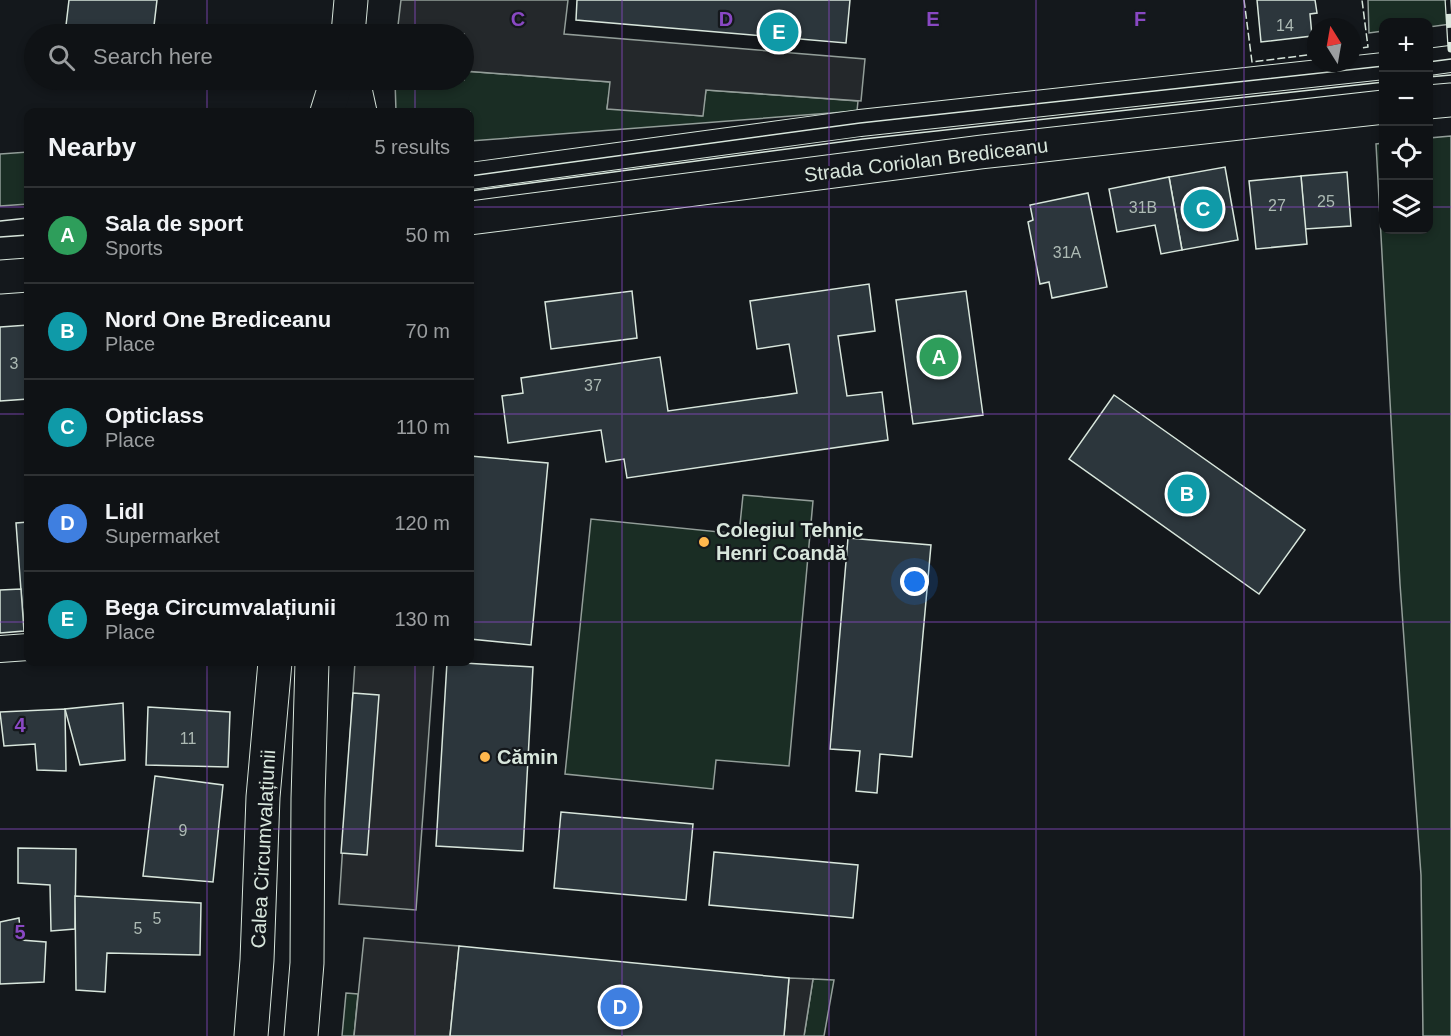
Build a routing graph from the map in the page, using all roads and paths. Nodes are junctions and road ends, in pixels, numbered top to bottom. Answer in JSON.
{"nodes":[{"id":1,"x":351,"y":0,"type":"edge"},
{"id":2,"x":349,"y":24,"type":"edge"},
{"id":3,"x":1451,"y":59,"type":"edge"},
{"id":4,"x":1433,"y":61,"type":"edge"},
{"id":5,"x":1379,"y":66,"type":"edge"},
{"id":6,"x":334,"y":90,"type":"edge"},
{"id":7,"x":355,"y":90,"type":"edge"},
{"id":8,"x":1451,"y":100,"type":"edge"},
{"id":9,"x":1433,"y":102,"type":"edge"},
{"id":10,"x":1379,"y":107,"type":"edge"},
{"id":11,"x":328,"y":108,"type":"edge"},
{"id":12,"x":359,"y":108,"type":"edge"},
{"id":13,"x":474,"y":175,"type":"edge"},
{"id":14,"x":474,"y":217,"type":"edge"},
{"id":15,"x":24,"y":274,"type":"edge"},
{"id":16,"x":0,"y":276,"type":"edge"},
{"id":17,"x":24,"y":647,"type":"edge"},
{"id":18,"x":0,"y":649,"type":"edge"},
{"id":19,"x":275,"y":666,"type":"edge"},
{"id":20,"x":312,"y":666,"type":"edge"},
{"id":21,"x":251,"y":1036,"type":"edge"},
{"id":22,"x":301,"y":1036,"type":"edge"}],
"edges":[{"from":1,"to":2,"type":"street"},
{"from":3,"to":4,"type":"street"},
{"from":5,"to":13,"type":"street"},
{"from":6,"to":11,"type":"street"},
{"from":7,"to":12,"type":"street"},
{"from":8,"to":9,"type":"street"},
{"from":10,"to":14,"type":"street","name":"Strada Coriolan Brediceanu"},
{"from":15,"to":16,"type":"street"},
{"from":17,"to":18,"type":"street"},
{"from":19,"to":21,"type":"street","name":"Calea Circumvalațiunii"},
{"from":20,"to":22,"type":"street","name":"Calea Circumvalațiunii"}]}
